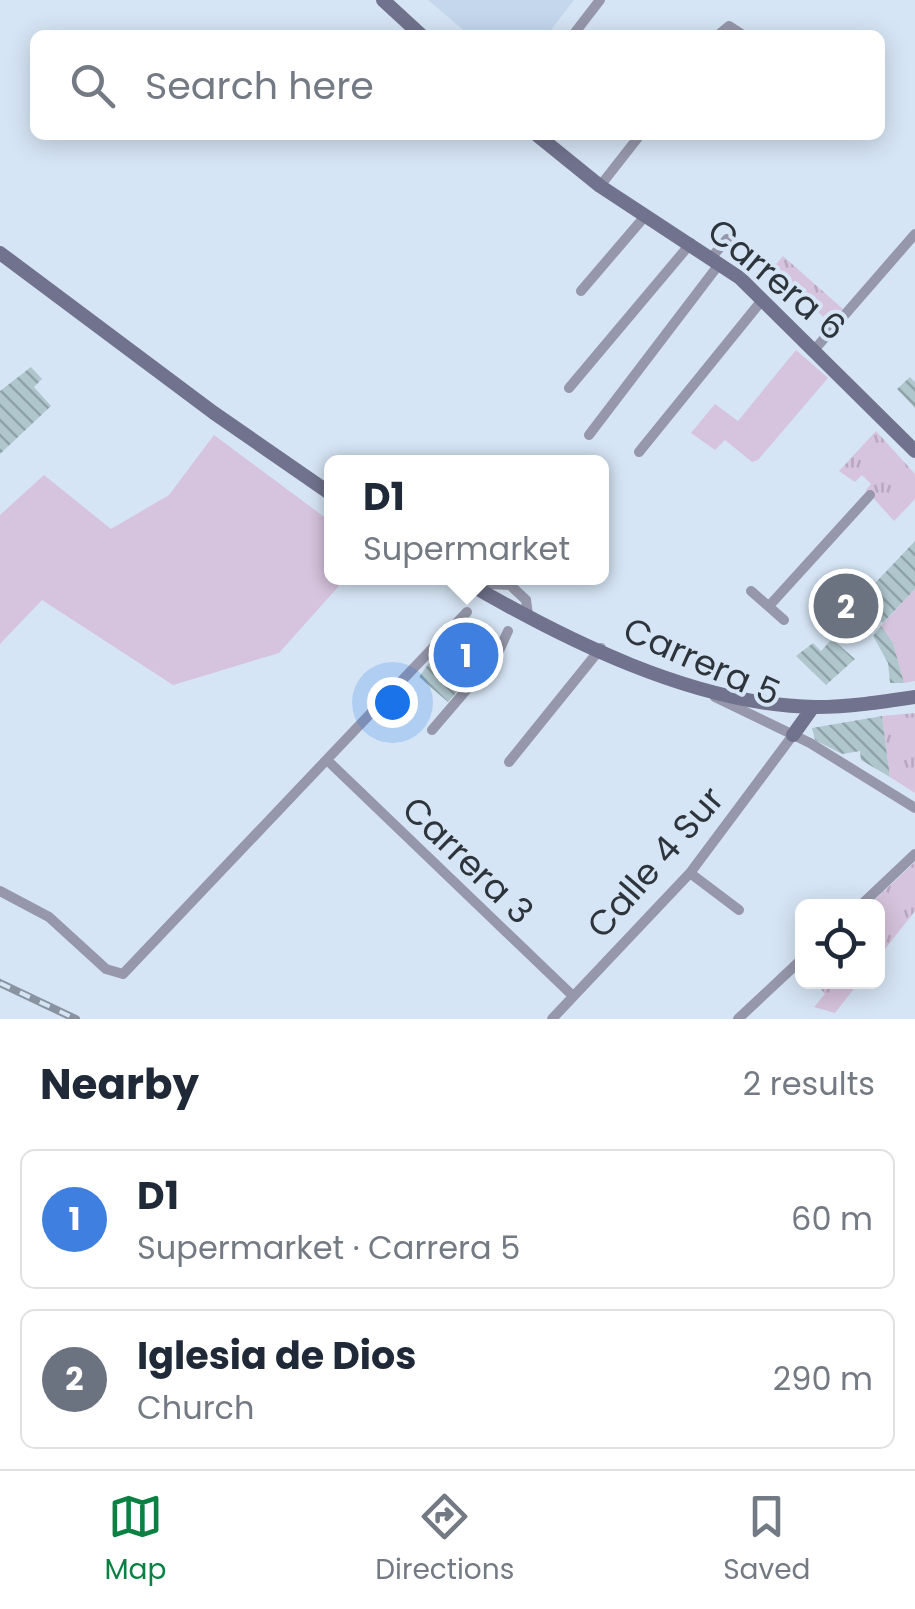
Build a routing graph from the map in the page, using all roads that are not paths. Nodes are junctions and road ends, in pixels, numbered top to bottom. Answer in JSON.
{"nodes":[{"id":1,"x":382,"y":0,"type":"edge"},
{"id":2,"x":600,"y":0,"type":"edge"},
{"id":3,"x":415,"y":30,"type":"edge"},
{"id":4,"x":577,"y":30,"type":"edge"},
{"id":5,"x":543,"y":140,"type":"edge"},
{"id":6,"x":636,"y":140,"type":"edge"},
{"id":7,"x":600,"y":186,"type":"junction"},
{"id":8,"x":646,"y":215,"type":"junction"},
{"id":9,"x":915,"y":234,"type":"edge"},
{"id":10,"x":727,"y":239,"type":"dead end"},
{"id":11,"x":691,"y":244,"type":"junction"},
{"id":12,"x":0,"y":253,"type":"edge"},
{"id":13,"x":716,"y":260,"type":"junction"},
{"id":14,"x":581,"y":291,"type":"dead end"},
{"id":15,"x":763,"y":299,"type":"junction"},
{"id":16,"x":815,"y":349,"type":"junction"},
{"id":17,"x":569,"y":388,"type":"dead end"},
{"id":18,"x":589,"y":435,"type":"dead end"},
{"id":19,"x":915,"y":451,"type":"edge"},
{"id":20,"x":639,"y":452,"type":"dead end"},
{"id":21,"x":324,"y":489,"type":"edge"},
{"id":22,"x":870,"y":495,"type":"dead end"},
{"id":23,"x":472,"y":585,"type":"edge"},
{"id":24,"x":751,"y":591,"type":"dead end"},
{"id":25,"x":768,"y":606,"type":"junction"},
{"id":26,"x":467,"y":612,"type":"dead end"},
{"id":27,"x":784,"y":620,"type":"dead end"},
{"id":28,"x":508,"y":631,"type":"dead end"},
{"id":29,"x":601,"y":648,"type":"junction"},
{"id":30,"x":695,"y":688,"type":"junction"},
{"id":31,"x":915,"y":698,"type":"edge"},
{"id":32,"x":814,"y":707,"type":"junction"},
{"id":33,"x":432,"y":730,"type":"dead end"},
{"id":34,"x":793,"y":735,"type":"junction"},
{"id":35,"x":328,"y":761,"type":"junction"},
{"id":36,"x":509,"y":762,"type":"dead end"},
{"id":37,"x":915,"y":808,"type":"edge"},
{"id":38,"x":915,"y":854,"type":"edge"},
{"id":39,"x":690,"y":873,"type":"junction"},
{"id":40,"x":0,"y":891,"type":"edge"},
{"id":41,"x":867,"y":899,"type":"edge"},
{"id":42,"x":739,"y":910,"type":"dead end"},
{"id":43,"x":795,"y":966,"type":"edge"},
{"id":44,"x":573,"y":996,"type":"junction"},
{"id":45,"x":552,"y":1019,"type":"edge"},
{"id":46,"x":738,"y":1019,"type":"edge"}],
"edges":[{"from":1,"to":3,"type":"main road"},
{"from":2,"to":4,"type":"street"},
{"from":5,"to":7,"type":"main road","name":"Carrera 6"},
{"from":6,"to":7,"type":"street"},
{"from":7,"to":8,"type":"main road","name":"Carrera 6"},
{"from":8,"to":11,"type":"main road","name":"Carrera 6"},
{"from":8,"to":14,"type":"street"},
{"from":9,"to":16,"type":"street"},
{"from":10,"to":13,"type":"street"},
{"from":11,"to":13,"type":"main road","name":"Carrera 6"},
{"from":11,"to":17,"type":"street"},
{"from":12,"to":21,"type":"main road"},
{"from":13,"to":15,"type":"main road","name":"Carrera 6"},
{"from":13,"to":18,"type":"street"},
{"from":15,"to":16,"type":"main road","name":"Carrera 6"},
{"from":15,"to":20,"type":"street"},
{"from":16,"to":19,"type":"main road","name":"Carrera 6"},
{"from":22,"to":25,"type":"street"},
{"from":23,"to":29,"type":"main road","name":"Carrera 5"},
{"from":24,"to":25,"type":"street"},
{"from":25,"to":27,"type":"street"},
{"from":26,"to":35,"type":"street"},
{"from":28,"to":33,"type":"street"},
{"from":29,"to":30,"type":"main road","name":"Carrera 5"},
{"from":29,"to":36,"type":"street"},
{"from":30,"to":32,"type":"main road"},
{"from":30,"to":34,"type":"street","name":"Carrera 5"},
{"from":31,"to":32,"type":"main road"},
{"from":32,"to":34,"type":"main road"},
{"from":34,"to":37,"type":"street","name":"Carrera 5"},
{"from":34,"to":39,"type":"street","name":"Calle 4 Sur"},
{"from":35,"to":40,"type":"street"},
{"from":35,"to":44,"type":"street","name":"Carrera 3"},
{"from":38,"to":41,"type":"street"},
{"from":39,"to":42,"type":"street"},
{"from":39,"to":44,"type":"street","name":"Calle 4 Sur"},
{"from":43,"to":46,"type":"street"},
{"from":44,"to":45,"type":"street","name":"Calle 4 Sur"}]}
